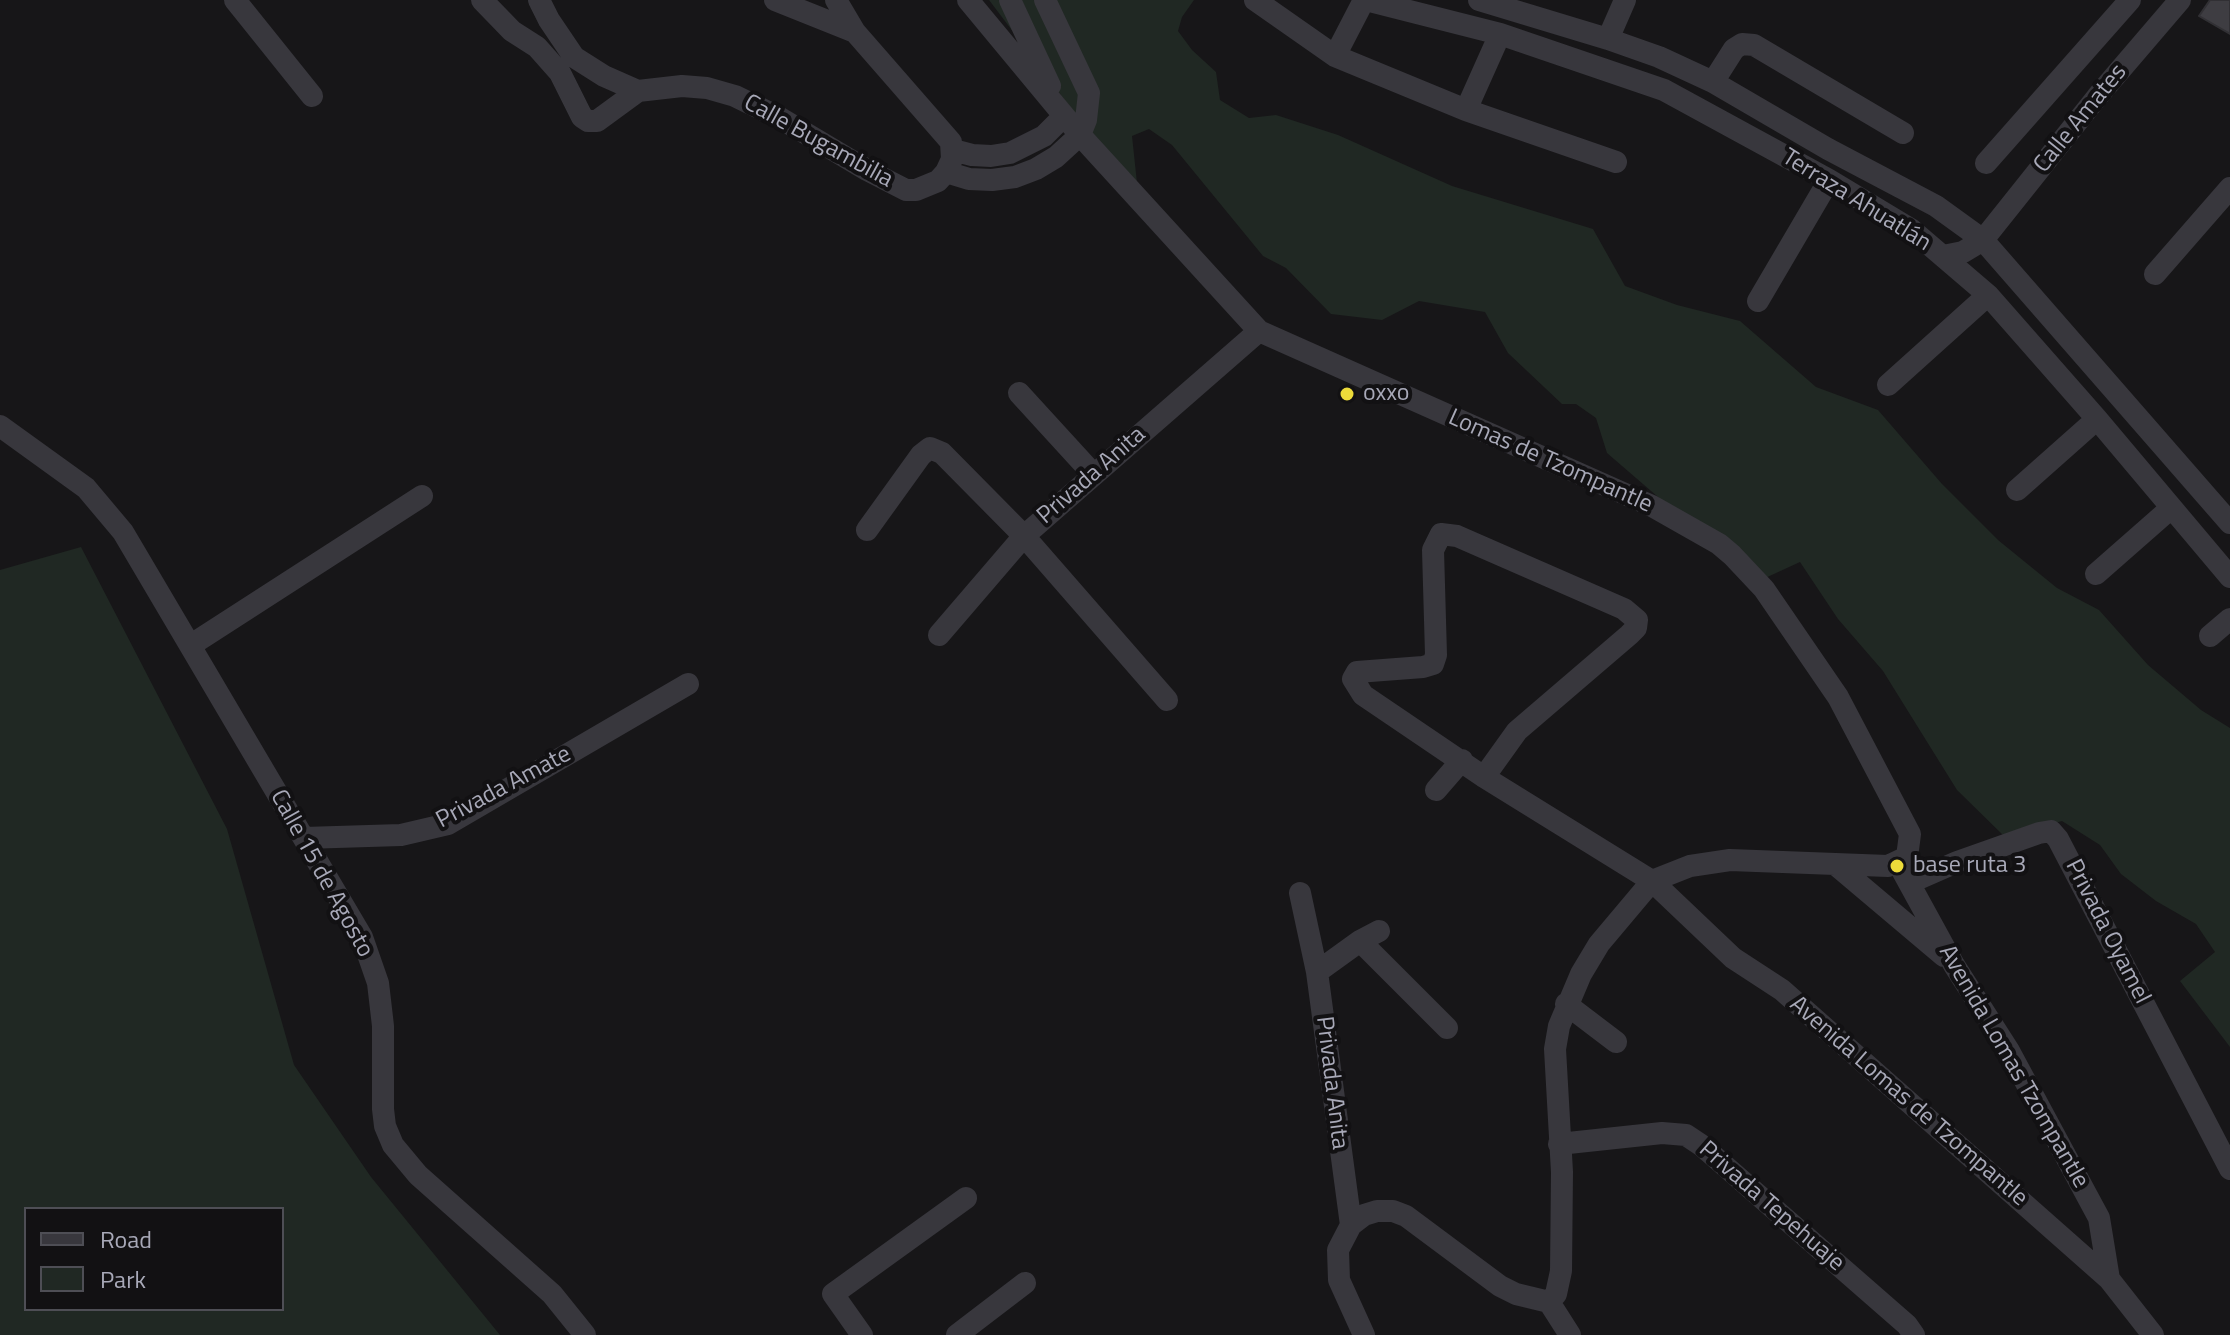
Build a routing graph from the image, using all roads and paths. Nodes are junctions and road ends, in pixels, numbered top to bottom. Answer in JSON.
{"nodes":[{"id":1,"x":235,"y":0,"type":"edge"},
{"id":2,"x":482,"y":0,"type":"edge"},
{"id":3,"x":539,"y":0,"type":"edge"},
{"id":4,"x":775,"y":0,"type":"edge"},
{"id":5,"x":836,"y":0,"type":"edge"},
{"id":6,"x":968,"y":0,"type":"edge"},
{"id":7,"x":1010,"y":0,"type":"edge"},
{"id":8,"x":1045,"y":0,"type":"edge"},
{"id":9,"x":1255,"y":0,"type":"edge"},
{"id":10,"x":1365,"y":0,"type":"edge"},
{"id":11,"x":1479,"y":0,"type":"edge"},
{"id":12,"x":1612,"y":0,"type":"edge"},
{"id":13,"x":1625,"y":0,"type":"edge"},
{"id":14,"x":2130,"y":0,"type":"edge"},
{"id":15,"x":2180,"y":0,"type":"edge"},
{"id":16,"x":855,"y":32,"type":"junction"},
{"id":17,"x":1500,"y":34,"type":"junction"},
{"id":18,"x":1603,"y":37,"type":"junction"},
{"id":19,"x":1335,"y":56,"type":"junction"},
{"id":20,"x":567,"y":65,"type":"junction"},
{"id":21,"x":1713,"y":82,"type":"junction"},
{"id":22,"x":638,"y":91,"type":"junction"},
{"id":23,"x":312,"y":96,"type":"dead end"},
{"id":24,"x":1466,"y":110,"type":"junction"},
{"id":25,"x":1064,"y":116,"type":"junction"},
{"id":26,"x":1903,"y":133,"type":"dead end"},
{"id":27,"x":1080,"y":135,"type":"junction"},
{"id":28,"x":1616,"y":162,"type":"dead end"},
{"id":29,"x":950,"y":163,"type":"junction"},
{"id":30,"x":1986,"y":163,"type":"dead end"},
{"id":31,"x":1829,"y":180,"type":"junction"},
{"id":32,"x":2230,"y":188,"type":"edge"},
{"id":33,"x":1936,"y":206,"type":"junction"},
{"id":34,"x":1912,"y":230,"type":"junction"},
{"id":35,"x":1983,"y":240,"type":"junction"},
{"id":36,"x":1943,"y":256,"type":"junction"},
{"id":37,"x":2155,"y":274,"type":"dead end"},
{"id":38,"x":1988,"y":295,"type":"junction"},
{"id":39,"x":1758,"y":301,"type":"dead end"},
{"id":40,"x":1259,"y":331,"type":"junction"},
{"id":41,"x":1888,"y":385,"type":"dead end"},
{"id":42,"x":1019,"y":393,"type":"dead end"},
{"id":43,"x":2097,"y":419,"type":"junction"},
{"id":44,"x":0,"y":426,"type":"edge"},
{"id":45,"x":1094,"y":475,"type":"junction"},
{"id":46,"x":2017,"y":490,"type":"dead end"},
{"id":47,"x":422,"y":496,"type":"dead end"},
{"id":48,"x":2170,"y":509,"type":"junction"},
{"id":49,"x":2230,"y":523,"type":"edge"},
{"id":50,"x":867,"y":530,"type":"dead end"},
{"id":51,"x":1024,"y":536,"type":"junction"},
{"id":52,"x":2096,"y":574,"type":"dead end"},
{"id":53,"x":2230,"y":577,"type":"edge"},
{"id":54,"x":2230,"y":619,"type":"edge"},
{"id":55,"x":939,"y":635,"type":"dead end"},
{"id":56,"x":2210,"y":636,"type":"dead end"},
{"id":57,"x":191,"y":645,"type":"junction"},
{"id":58,"x":688,"y":684,"type":"dead end"},
{"id":59,"x":1167,"y":700,"type":"dead end"},
{"id":60,"x":1462,"y":760,"type":"junction"},
{"id":61,"x":1484,"y":777,"type":"junction"},
{"id":62,"x":1436,"y":790,"type":"dead end"},
{"id":63,"x":304,"y":838,"type":"junction"},
{"id":64,"x":1903,"y":860,"type":"junction"},
{"id":65,"x":1835,"y":864,"type":"junction"},
{"id":66,"x":1652,"y":881,"type":"junction"},
{"id":67,"x":1909,"y":883,"type":"junction"},
{"id":68,"x":1300,"y":893,"type":"dead end"},
{"id":69,"x":1954,"y":965,"type":"junction"},
{"id":70,"x":1317,"y":972,"type":"junction"},
{"id":71,"x":1566,"y":1004,"type":"junction"},
{"id":72,"x":1447,"y":1028,"type":"dead end"},
{"id":73,"x":1616,"y":1042,"type":"dead end"},
{"id":74,"x":1559,"y":1144,"type":"junction"},
{"id":75,"x":2230,"y":1169,"type":"edge"},
{"id":76,"x":966,"y":1198,"type":"dead end"},
{"id":77,"x":1351,"y":1225,"type":"junction"},
{"id":78,"x":2109,"y":1279,"type":"junction"},
{"id":79,"x":1025,"y":1283,"type":"dead end"},
{"id":80,"x":1549,"y":1302,"type":"junction"},
{"id":81,"x":585,"y":1335,"type":"edge"},
{"id":82,"x":862,"y":1335,"type":"edge"},
{"id":83,"x":957,"y":1335,"type":"edge"},
{"id":84,"x":1364,"y":1335,"type":"edge"},
{"id":85,"x":1570,"y":1335,"type":"edge"},
{"id":86,"x":1914,"y":1335,"type":"edge"},
{"id":87,"x":2153,"y":1335,"type":"edge"}],
"edges":[{"from":1,"to":23,"type":"street"},
{"from":2,"to":20,"type":"street","name":"Calle Bugambilia"},
{"from":3,"to":20,"type":"street","name":"Calle Bugambilia"},
{"from":4,"to":16,"type":"street"},
{"from":5,"to":16,"type":"street"},
{"from":6,"to":25,"type":"street"},
{"from":7,"to":25,"type":"street"},
{"from":8,"to":27,"type":"street"},
{"from":9,"to":19,"type":"street"},
{"from":10,"to":17,"type":"street","name":"Terraza Ahuatlán"},
{"from":10,"to":19,"type":"street"},
{"from":11,"to":18,"type":"street","name":"Terraza Ahuatlán"},
{"from":12,"to":18,"type":"street"},
{"from":13,"to":18,"type":"street"},
{"from":14,"to":30,"type":"street"},
{"from":15,"to":35,"type":"street","name":"Calle Amates"},
{"from":16,"to":29,"type":"street"},
{"from":17,"to":24,"type":"street"},
{"from":17,"to":31,"type":"street","name":"Terraza Ahuatlán"},
{"from":18,"to":21,"type":"street","name":"Terraza Ahuatlán"},
{"from":19,"to":24,"type":"street"},
{"from":20,"to":22,"type":"street","name":"Calle Bugambilia"},
{"from":20,"to":22,"type":"street","name":"Calle Bugambilia"},
{"from":21,"to":26,"type":"street"},
{"from":21,"to":33,"type":"street","name":"Terraza Ahuatlán"},
{"from":22,"to":29,"type":"street","name":"Calle Bugambilia"},
{"from":24,"to":28,"type":"street"},
{"from":25,"to":27,"type":"street","name":"Lomas de Tzompantle"},
{"from":25,"to":29,"type":"street"},
{"from":27,"to":29,"type":"street"},
{"from":27,"to":40,"type":"street","name":"Lomas de Tzompantle"},
{"from":31,"to":34,"type":"street","name":"Terraza Ahuatlán"},
{"from":31,"to":39,"type":"street"},
{"from":32,"to":37,"type":"street"},
{"from":33,"to":34,"type":"street"},
{"from":33,"to":35,"type":"street","name":"Terraza Ahuatlán"},
{"from":34,"to":36,"type":"street","name":"Terraza Ahuatlán"},
{"from":35,"to":36,"type":"street"},
{"from":35,"to":49,"type":"street","name":"Terraza Ahuatlán"},
{"from":36,"to":38,"type":"street","name":"Terraza Ahuatlán"},
{"from":38,"to":41,"type":"street"},
{"from":38,"to":43,"type":"street","name":"Terraza Ahuatlán"},
{"from":40,"to":45,"type":"street","name":"Privada Anita"},
{"from":40,"to":64,"type":"street","name":"Lomas de Tzompantle"},
{"from":42,"to":45,"type":"street"},
{"from":43,"to":46,"type":"street"},
{"from":43,"to":48,"type":"street","name":"Terraza Ahuatlán"},
{"from":44,"to":57,"type":"street","name":"Calle 15 de Agosto"},
{"from":45,"to":51,"type":"street","name":"Privada Anita"},
{"from":47,"to":57,"type":"street"},
{"from":48,"to":52,"type":"street"},
{"from":48,"to":53,"type":"street","name":"Terraza Ahuatlán"},
{"from":50,"to":51,"type":"street"},
{"from":51,"to":55,"type":"street","name":"Privada Anita"},
{"from":51,"to":59,"type":"street"},
{"from":54,"to":56,"type":"street"},
{"from":57,"to":63,"type":"street","name":"Calle 15 de Agosto"},
{"from":58,"to":63,"type":"street","name":"Privada Amate"},
{"from":60,"to":61,"type":"street","name":"Avenida Lomas de Tzompantle"},
{"from":60,"to":61,"type":"street","name":"Avenida Lomas de Tzompantle"},
{"from":60,"to":62,"type":"street"},
{"from":61,"to":66,"type":"street","name":"Avenida Lomas de Tzompantle"},
{"from":63,"to":81,"type":"street","name":"Calle 15 de Agosto"},
{"from":64,"to":65,"type":"street"},
{"from":64,"to":67,"type":"street","name":"Avenida Lomas Tzompantle"},
{"from":65,"to":66,"type":"street"},
{"from":65,"to":69,"type":"street"},
{"from":66,"to":71,"type":"street"},
{"from":66,"to":78,"type":"street","name":"Avenida Lomas de Tzompantle"},
{"from":67,"to":69,"type":"street","name":"Avenida Lomas Tzompantle"},
{"from":67,"to":75,"type":"street","name":"Privada Oyamel"},
{"from":68,"to":70,"type":"street","name":"Privada Anita"},
{"from":69,"to":78,"type":"street","name":"Avenida Lomas Tzompantle"},
{"from":70,"to":72,"type":"street"},
{"from":70,"to":77,"type":"street","name":"Privada Anita"},
{"from":71,"to":73,"type":"street"},
{"from":71,"to":74,"type":"street"},
{"from":74,"to":80,"type":"street"},
{"from":74,"to":86,"type":"street","name":"Privada Tepehuaje"},
{"from":76,"to":82,"type":"street"},
{"from":77,"to":80,"type":"street"},
{"from":77,"to":84,"type":"street"},
{"from":78,"to":87,"type":"street","name":"Avenida Lomas de Tzompantle"},
{"from":79,"to":83,"type":"street"},
{"from":80,"to":85,"type":"street"}]}
